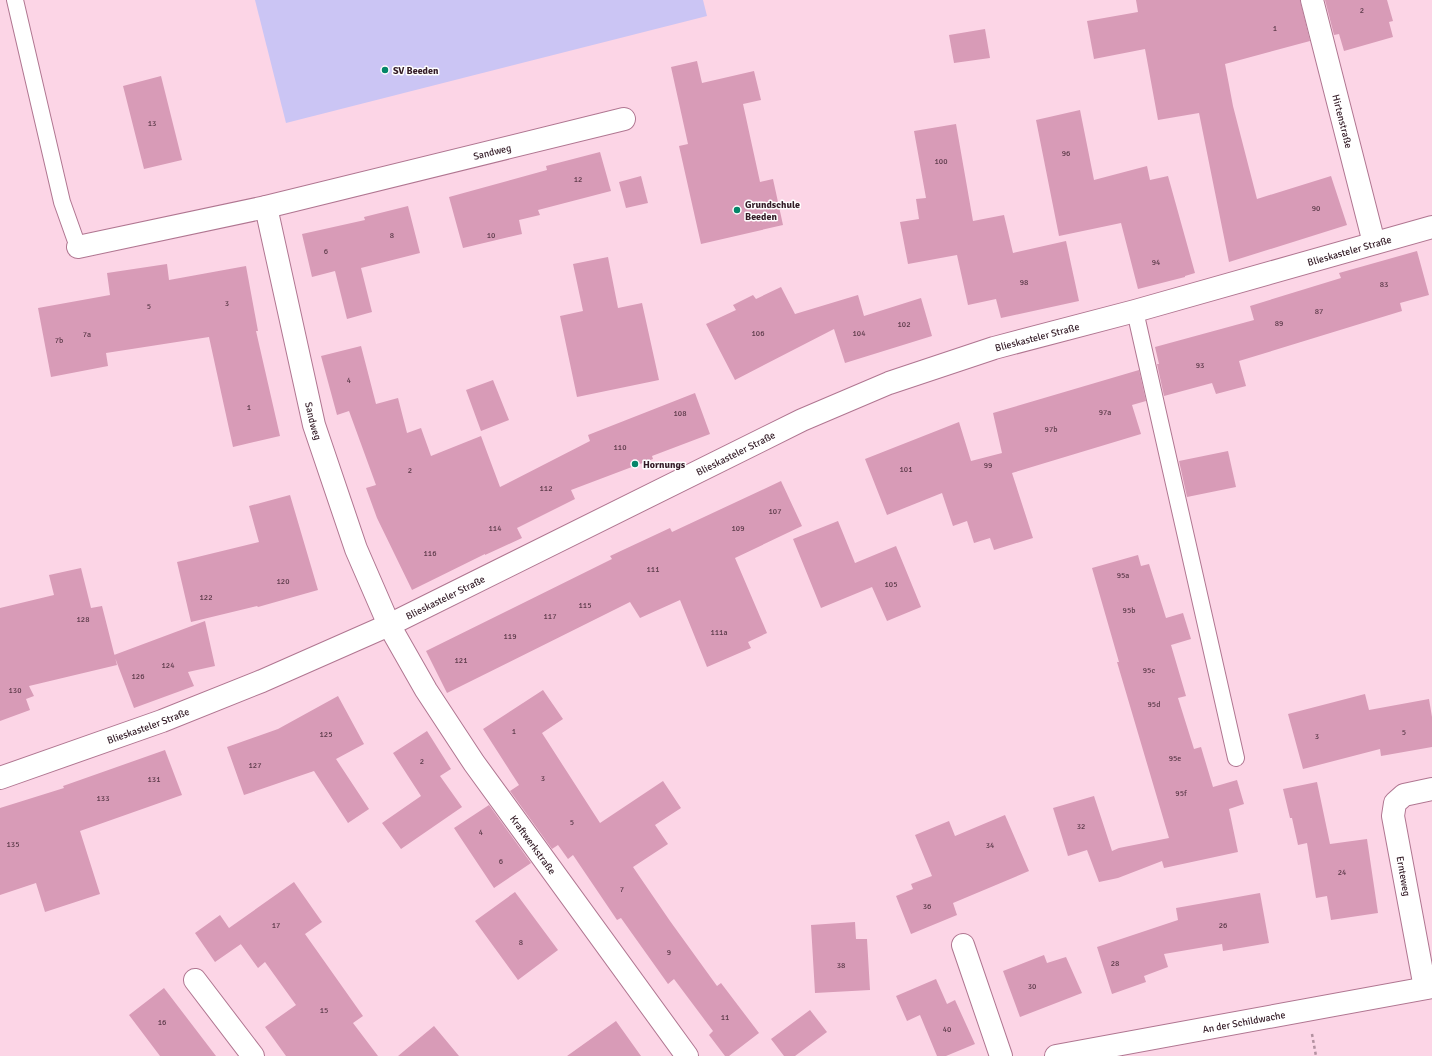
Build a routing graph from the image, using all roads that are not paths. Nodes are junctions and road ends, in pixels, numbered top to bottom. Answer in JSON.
{"nodes":[{"id":1,"x":15,"y":0,"type":"edge"},
{"id":2,"x":1312,"y":0,"type":"edge"},
{"id":3,"x":624,"y":119,"type":"dead end"},
{"id":4,"x":266,"y":207,"type":"junction"},
{"id":5,"x":1432,"y":227,"type":"edge"},
{"id":6,"x":1374,"y":243,"type":"junction"},
{"id":7,"x":78,"y":246,"type":"joint"},
{"id":8,"x":1135,"y":311,"type":"junction"},
{"id":9,"x":389,"y":625,"type":"junction"},
{"id":10,"x":1236,"y":758,"type":"dead end"},
{"id":11,"x":0,"y":778,"type":"edge"},
{"id":12,"x":1432,"y":789,"type":"edge"},
{"id":13,"x":963,"y":945,"type":"dead end"},
{"id":14,"x":195,"y":980,"type":"dead end"},
{"id":15,"x":1428,"y":987,"type":"edge"},
{"id":16,"x":253,"y":1056,"type":"edge"},
{"id":17,"x":687,"y":1056,"type":"edge"},
{"id":18,"x":1002,"y":1056,"type":"edge"},
{"id":19,"x":1056,"y":1056,"type":"edge"}],
"edges":[{"from":1,"to":7,"type":"lane"},
{"from":2,"to":6,"type":"street","name":"Hirtenstraße"},
{"from":3,"to":4,"type":"street","name":"Sandweg"},
{"from":4,"to":7,"type":"street","name":"Sandweg"},
{"from":4,"to":9,"type":"street","name":"Sandweg"},
{"from":5,"to":6,"type":"street","name":"Blieskasteler Straße"},
{"from":6,"to":8,"type":"street","name":"Blieskasteler Straße"},
{"from":8,"to":9,"type":"street","name":"Blieskasteler Straße"},
{"from":8,"to":10,"type":"lane"},
{"from":9,"to":11,"type":"street","name":"Blieskasteler Straße"},
{"from":9,"to":17,"type":"street","name":"Kraftwerkstraße"},
{"from":12,"to":15,"type":"street","name":"Ernteweg"},
{"from":13,"to":18,"type":"street"},
{"from":14,"to":16,"type":"street"},
{"from":15,"to":19,"type":"street","name":"An der Schildwache"}]}
